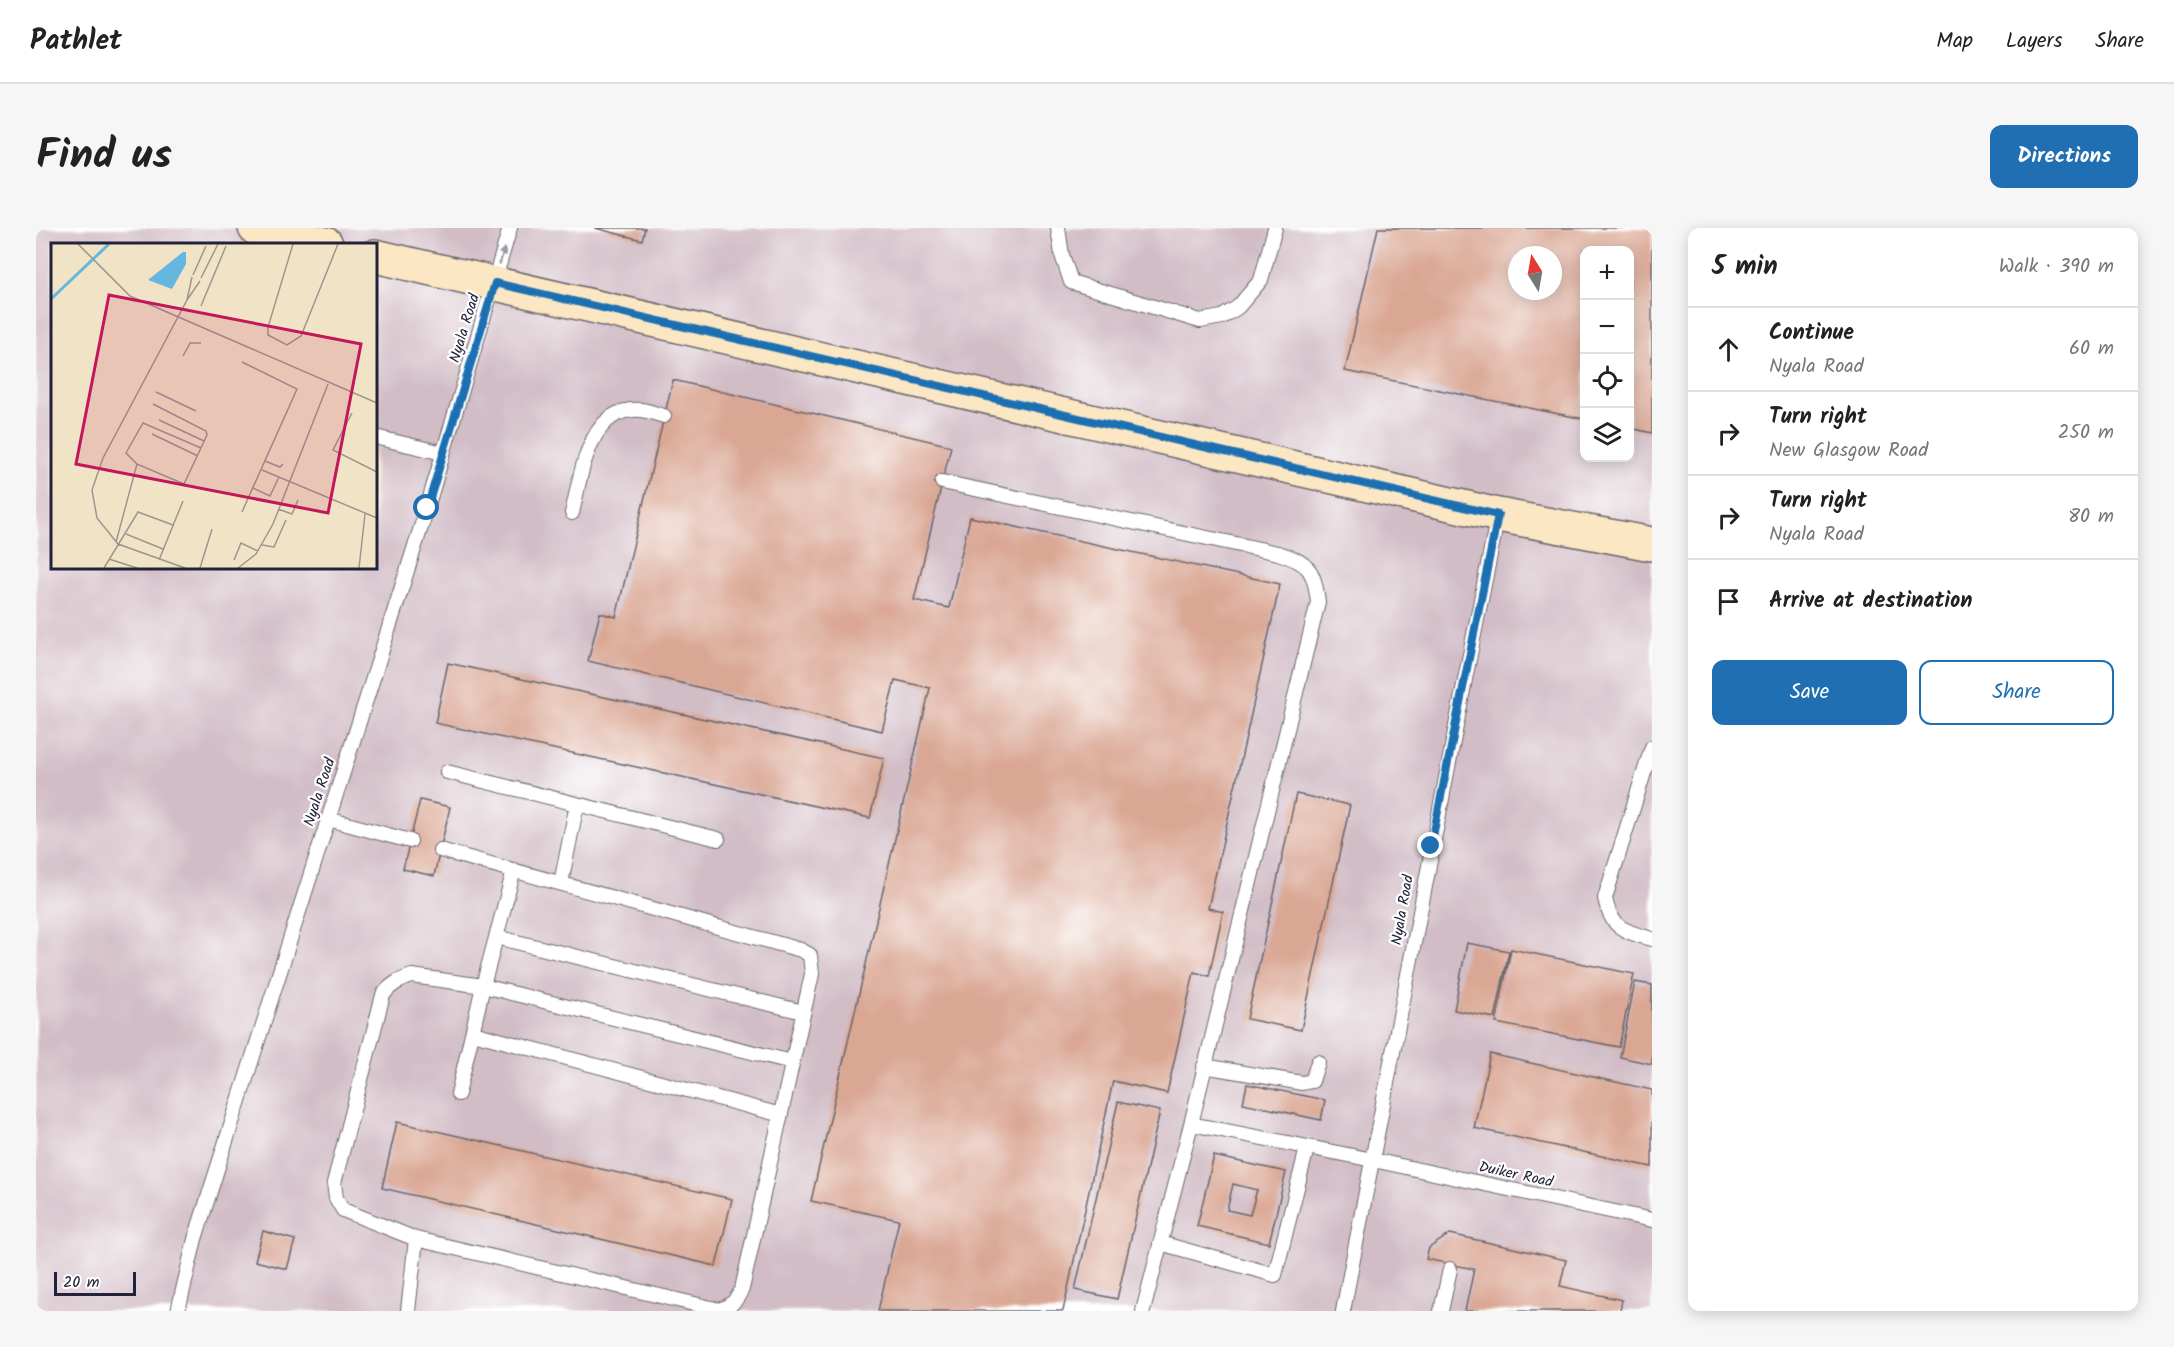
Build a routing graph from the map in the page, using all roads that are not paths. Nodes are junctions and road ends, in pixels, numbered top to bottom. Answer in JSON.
{"nodes":[{"id":1,"x":255,"y":228,"type":"edge"},
{"id":2,"x":510,"y":228,"type":"edge"},
{"id":3,"x":1058,"y":228,"type":"edge"},
{"id":4,"x":1275,"y":228,"type":"edge"},
{"id":5,"x":322,"y":243,"type":"edge"},
{"id":6,"x":376,"y":256,"type":"edge"},
{"id":7,"x":495,"y":283,"type":"junction"},
{"id":8,"x":664,"y":416,"type":"dead end"},
{"id":9,"x":376,"y":437,"type":"edge"},
{"id":10,"x":443,"y":453,"type":"junction"},
{"id":11,"x":942,"y":482,"type":"dead end"},
{"id":12,"x":572,"y":513,"type":"dead end"},
{"id":13,"x":1498,"y":515,"type":"junction"},
{"id":14,"x":1652,"y":544,"type":"edge"},
{"id":15,"x":1652,"y":747,"type":"edge"},
{"id":16,"x":447,"y":772,"type":"dead end"},
{"id":17,"x":577,"y":804,"type":"junction"},
{"id":18,"x":328,"y":819,"type":"junction"},
{"id":19,"x":718,"y":839,"type":"dead end"},
{"id":20,"x":410,"y":841,"type":"dead end"},
{"id":21,"x":440,"y":850,"type":"dead end"},
{"id":22,"x":514,"y":870,"type":"junction"},
{"id":23,"x":561,"y":884,"type":"junction"},
{"id":24,"x":496,"y":937,"type":"junction"},
{"id":25,"x":1652,"y":939,"type":"edge"},
{"id":26,"x":483,"y":987,"type":"junction"},
{"id":27,"x":803,"y":1012,"type":"junction"},
{"id":28,"x":472,"y":1033,"type":"junction"},
{"id":29,"x":792,"y":1062,"type":"junction"},
{"id":30,"x":1318,"y":1062,"type":"dead end"},
{"id":31,"x":1204,"y":1066,"type":"junction"},
{"id":32,"x":458,"y":1095,"type":"dead end"},
{"id":33,"x":781,"y":1115,"type":"junction"},
{"id":34,"x":1191,"y":1124,"type":"junction"},
{"id":35,"x":1307,"y":1148,"type":"junction"},
{"id":36,"x":1373,"y":1160,"type":"junction"},
{"id":37,"x":1652,"y":1220,"type":"edge"},
{"id":38,"x":416,"y":1239,"type":"junction"},
{"id":39,"x":1160,"y":1243,"type":"junction"},
{"id":40,"x":1450,"y":1269,"type":"dead end"},
{"id":41,"x":178,"y":1311,"type":"edge"},
{"id":42,"x":408,"y":1311,"type":"edge"},
{"id":43,"x":1143,"y":1311,"type":"edge"},
{"id":44,"x":1343,"y":1311,"type":"edge"},
{"id":45,"x":1442,"y":1311,"type":"edge"}],
"edges":[{"from":1,"to":5,"type":"street"},
{"from":7,"to":2,"type":"lane","name":"Nyala Road","one_way":true},
{"from":3,"to":4,"type":"lane"},
{"from":6,"to":7,"type":"street"},
{"from":7,"to":10,"type":"lane","name":"Nyala Road"},
{"from":7,"to":13,"type":"street"},
{"from":8,"to":12,"type":"lane"},
{"from":9,"to":10,"type":"lane"},
{"from":10,"to":18,"type":"lane","name":"Nyala Road"},
{"from":11,"to":31,"type":"lane"},
{"from":13,"to":14,"type":"street"},
{"from":13,"to":36,"type":"lane","name":"Nyala Road"},
{"from":15,"to":25,"type":"lane"},
{"from":16,"to":17,"type":"lane"},
{"from":17,"to":19,"type":"lane"},
{"from":17,"to":23,"type":"lane"},
{"from":18,"to":20,"type":"lane"},
{"from":18,"to":41,"type":"lane","name":"Nyala Road"},
{"from":21,"to":22,"type":"lane"},
{"from":22,"to":23,"type":"lane"},
{"from":22,"to":24,"type":"lane"},
{"from":23,"to":27,"type":"lane"},
{"from":24,"to":26,"type":"lane"},
{"from":24,"to":27,"type":"lane"},
{"from":26,"to":28,"type":"lane"},
{"from":26,"to":29,"type":"lane"},
{"from":26,"to":38,"type":"lane"},
{"from":27,"to":29,"type":"lane"},
{"from":28,"to":32,"type":"lane"},
{"from":28,"to":33,"type":"lane"},
{"from":29,"to":33,"type":"lane"},
{"from":30,"to":31,"type":"lane"},
{"from":31,"to":34,"type":"lane"},
{"from":33,"to":38,"type":"lane"},
{"from":34,"to":35,"type":"lane","name":"Duiker Road"},
{"from":34,"to":39,"type":"lane"},
{"from":35,"to":36,"type":"lane","name":"Duiker Road"},
{"from":35,"to":39,"type":"lane"},
{"from":36,"to":37,"type":"lane","name":"Duiker Road"},
{"from":36,"to":44,"type":"lane","name":"Nyala Road"},
{"from":38,"to":42,"type":"lane"},
{"from":39,"to":43,"type":"lane"},
{"from":40,"to":45,"type":"lane"}]}
